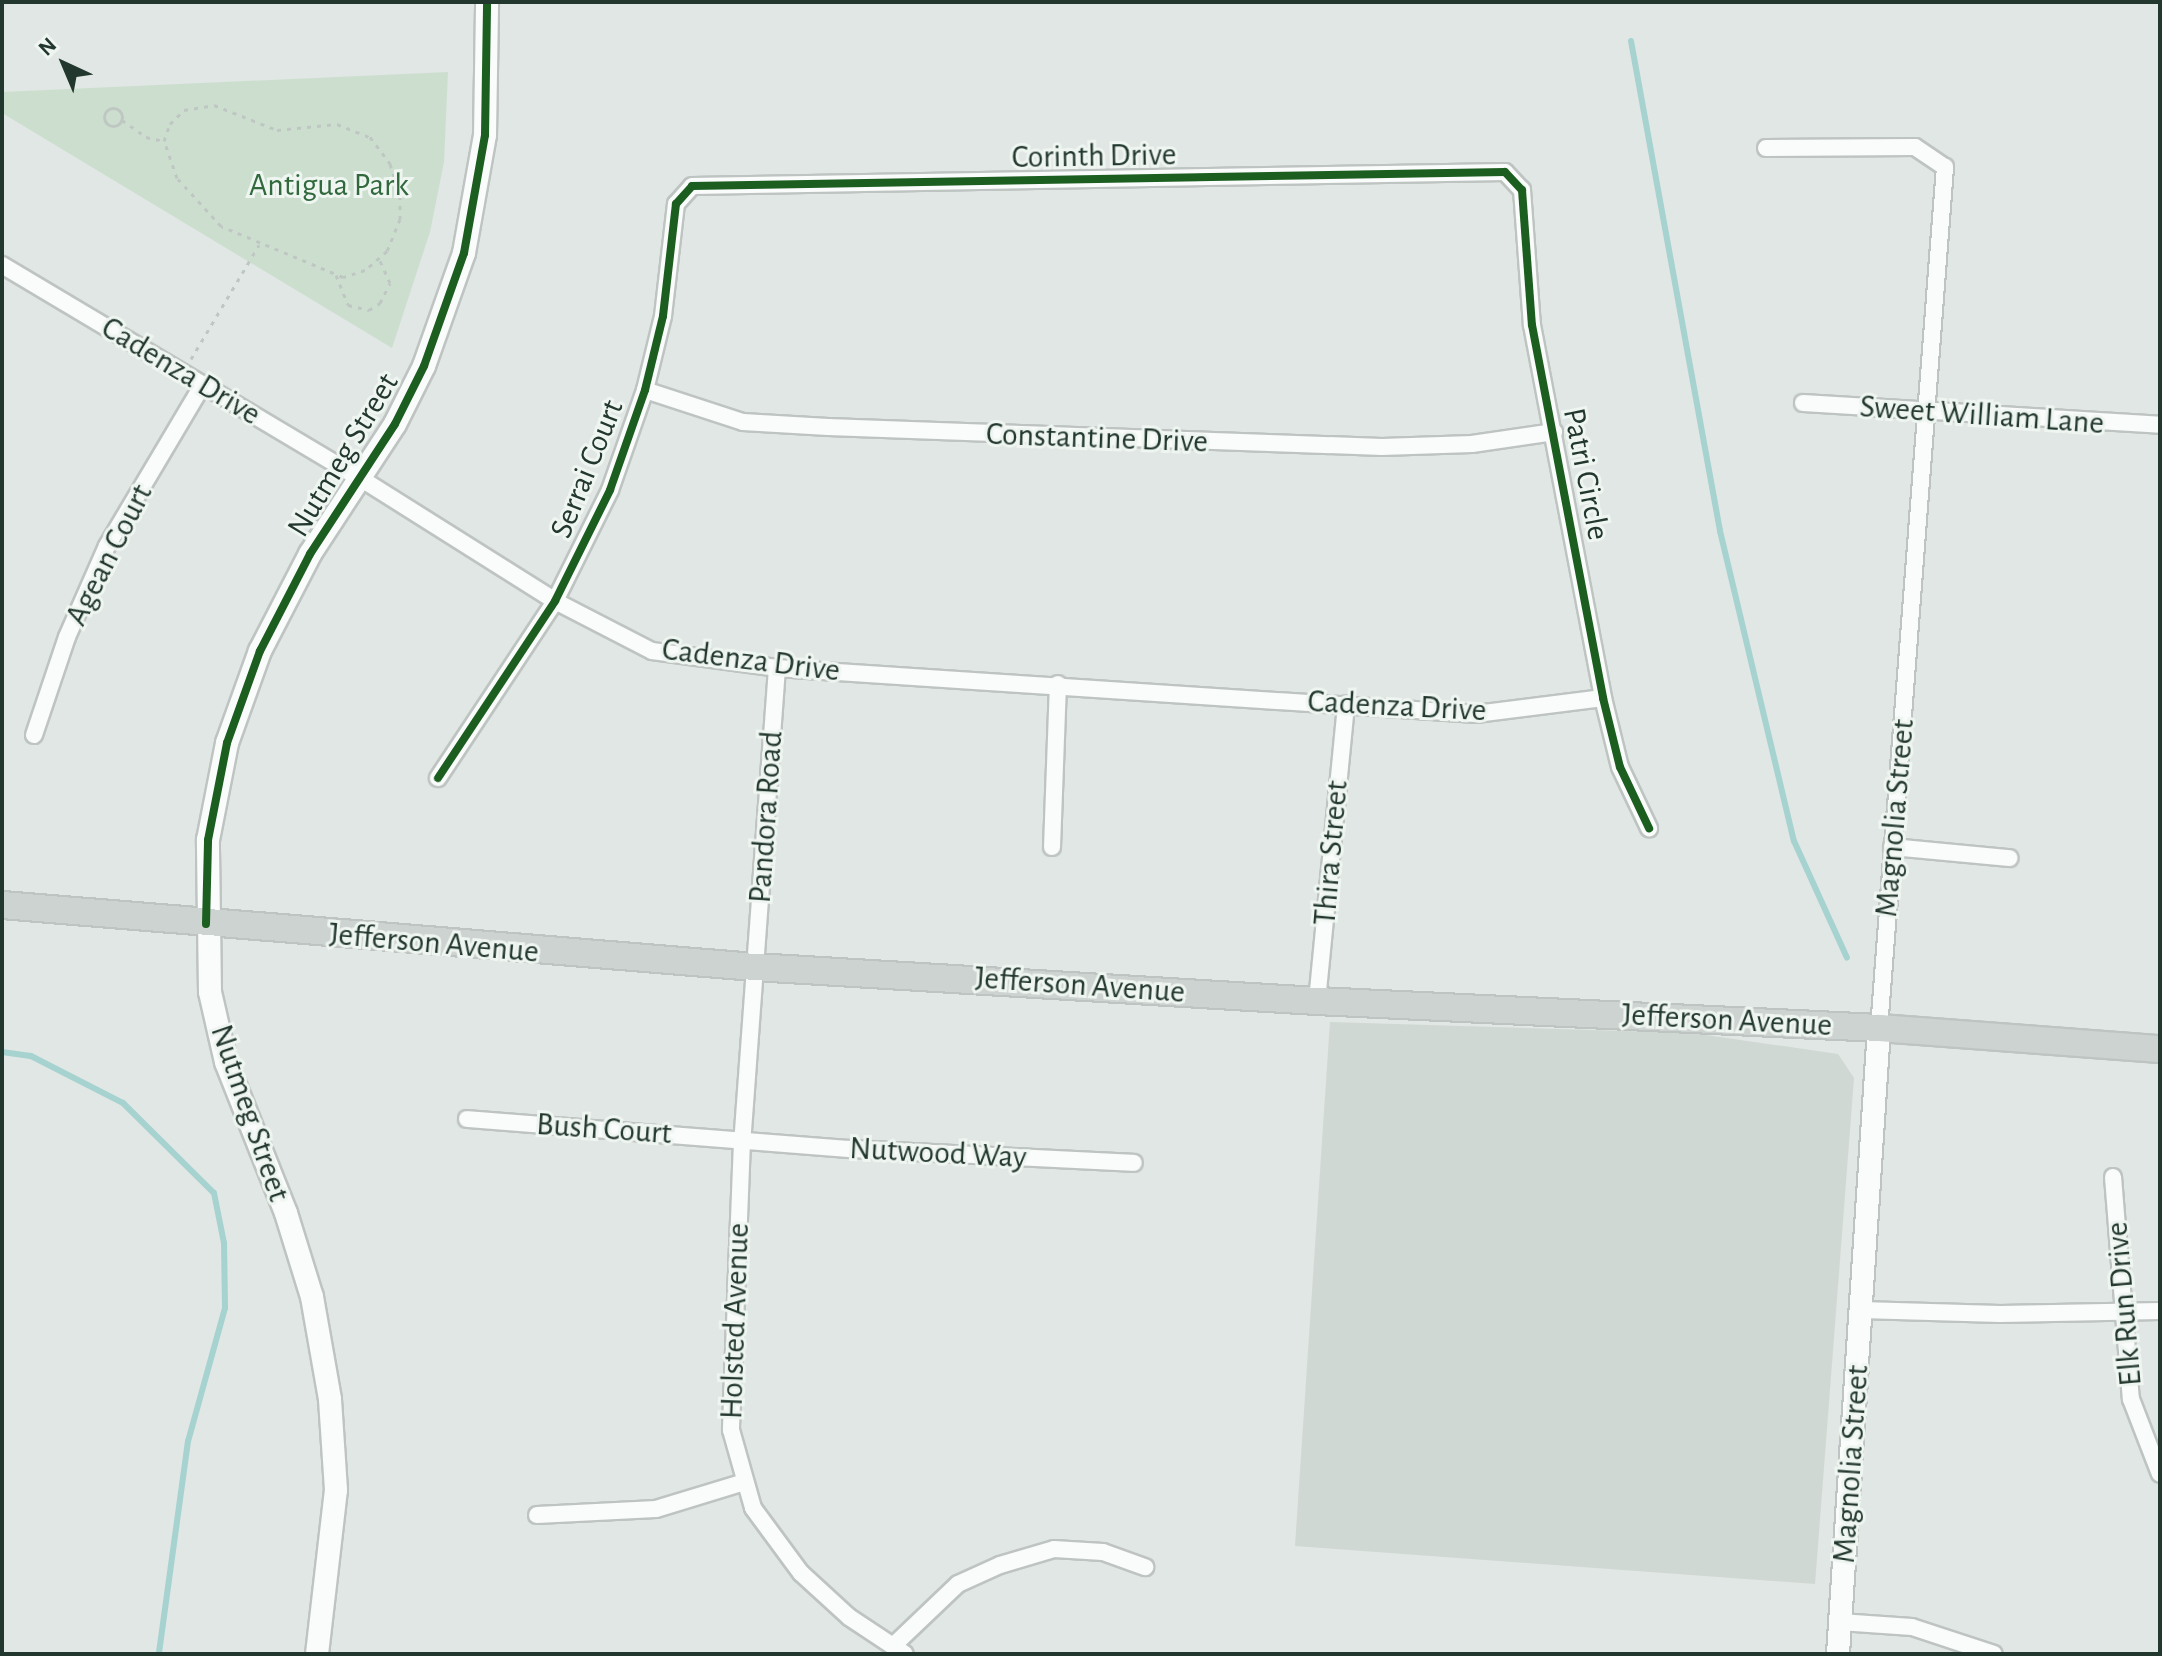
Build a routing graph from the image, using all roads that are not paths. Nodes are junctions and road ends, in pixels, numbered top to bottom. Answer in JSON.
{"nodes":[{"id":1,"x":487,"y":2,"type":"edge"},
{"id":2,"x":1766,"y":148,"type":"dead end"},
{"id":3,"x":1459,"y":172,"type":"joint"},
{"id":4,"x":731,"y":187,"type":"joint"},
{"id":5,"x":2,"y":265,"type":"edge"},
{"id":6,"x":203,"y":384,"type":"junction"},
{"id":7,"x":645,"y":390,"type":"junction"},
{"id":8,"x":1803,"y":403,"type":"dead end"},
{"id":9,"x":1928,"y":412,"type":"junction"},
{"id":10,"x":2160,"y":425,"type":"edge"},
{"id":11,"x":1554,"y":432,"type":"junction"},
{"id":12,"x":360,"y":478,"type":"junction"},
{"id":13,"x":555,"y":601,"type":"junction"},
{"id":14,"x":777,"y":668,"type":"junction"},
{"id":15,"x":1058,"y":684,"type":"junction"},
{"id":16,"x":1603,"y":698,"type":"junction"},
{"id":17,"x":1346,"y":704,"type":"junction"},
{"id":18,"x":34,"y":735,"type":"dead end"},
{"id":19,"x":438,"y":778,"type":"dead end"},
{"id":20,"x":1649,"y":828,"type":"dead end"},
{"id":21,"x":1052,"y":847,"type":"dead end"},
{"id":22,"x":1892,"y":847,"type":"junction"},
{"id":23,"x":2009,"y":858,"type":"dead end"},
{"id":24,"x":2,"y":905,"type":"edge"},
{"id":25,"x":206,"y":924,"type":"junction"},
{"id":26,"x":755,"y":967,"type":"junction"},
{"id":27,"x":1317,"y":1001,"type":"junction"},
{"id":28,"x":1879,"y":1028,"type":"junction"},
{"id":29,"x":2160,"y":1049,"type":"edge"},
{"id":30,"x":467,"y":1119,"type":"dead end"},
{"id":31,"x":742,"y":1141,"type":"junction"},
{"id":32,"x":1134,"y":1163,"type":"dead end"},
{"id":33,"x":2113,"y":1177,"type":"dead end"},
{"id":34,"x":1861,"y":1310,"type":"junction"},
{"id":35,"x":2160,"y":1311,"type":"edge"},
{"id":36,"x":2126,"y":1313,"type":"junction"},
{"id":37,"x":2160,"y":1474,"type":"edge"},
{"id":38,"x":745,"y":1482,"type":"junction"},
{"id":39,"x":537,"y":1515,"type":"dead end"},
{"id":40,"x":1145,"y":1567,"type":"dead end"},
{"id":41,"x":1840,"y":1622,"type":"junction"},
{"id":42,"x":900,"y":1650,"type":"edge"},
{"id":43,"x":317,"y":1654,"type":"edge"},
{"id":44,"x":1838,"y":1654,"type":"edge"},
{"id":45,"x":1994,"y":1654,"type":"edge"}],
"edges":[{"from":1,"to":12,"type":"main road","name":"Nutmeg Street"},
{"from":2,"to":9,"type":"street","name":"Magnolia Street"},
{"from":3,"to":4,"type":"street","name":"Corinth Drive"},
{"from":3,"to":11,"type":"street","name":"Patri Circle"},
{"from":4,"to":7,"type":"street","name":"Serrai Court"},
{"from":5,"to":6,"type":"street","name":"Cadenza Drive"},
{"from":6,"to":12,"type":"street","name":"Cadenza Drive"},
{"from":6,"to":18,"type":"street","name":"Agean Court"},
{"from":7,"to":11,"type":"street","name":"Constantine Drive"},
{"from":7,"to":13,"type":"street","name":"Serrai Court"},
{"from":8,"to":9,"type":"street","name":"Sweet William Lane"},
{"from":9,"to":10,"type":"street","name":"Sweet William Lane"},
{"from":9,"to":22,"type":"street","name":"Magnolia Street"},
{"from":11,"to":16,"type":"street","name":"Patri Circle"},
{"from":12,"to":13,"type":"street","name":"Cadenza Drive"},
{"from":12,"to":25,"type":"main road","name":"Nutmeg Street"},
{"from":13,"to":14,"type":"street","name":"Cadenza Drive"},
{"from":13,"to":19,"type":"street","name":"Serrai Court"},
{"from":14,"to":15,"type":"street","name":"Cadenza Drive"},
{"from":14,"to":26,"type":"street","name":"Pandora Road"},
{"from":15,"to":17,"type":"street","name":"Cadenza Drive"},
{"from":15,"to":21,"type":"street"},
{"from":16,"to":17,"type":"street","name":"Cadenza Drive"},
{"from":16,"to":20,"type":"street","name":"Patri Circle"},
{"from":17,"to":27,"type":"street","name":"Thira Street"},
{"from":22,"to":23,"type":"street"},
{"from":22,"to":28,"type":"street","name":"Magnolia Street"},
{"from":24,"to":25,"type":"main road","name":"Jefferson Avenue"},
{"from":25,"to":26,"type":"main road","name":"Jefferson Avenue"},
{"from":25,"to":43,"type":"main road","name":"Nutmeg Street"},
{"from":26,"to":27,"type":"main road","name":"Jefferson Avenue"},
{"from":26,"to":31,"type":"street","name":"Holsted Avenue"},
{"from":27,"to":28,"type":"main road","name":"Jefferson Avenue"},
{"from":28,"to":29,"type":"main road","name":"Jefferson Avenue"},
{"from":28,"to":34,"type":"main road","name":"Magnolia Street"},
{"from":30,"to":31,"type":"street","name":"Bush Court"},
{"from":31,"to":32,"type":"street","name":"Nutwood Way"},
{"from":31,"to":38,"type":"street","name":"Holsted Avenue"},
{"from":33,"to":36,"type":"street","name":"Elk Run Drive"},
{"from":34,"to":36,"type":"street"},
{"from":34,"to":41,"type":"main road","name":"Magnolia Street"},
{"from":35,"to":36,"type":"street"},
{"from":36,"to":37,"type":"street","name":"Elk Run Drive"},
{"from":38,"to":39,"type":"street"},
{"from":38,"to":42,"type":"street","name":"Holsted Avenue"},
{"from":40,"to":42,"type":"street"},
{"from":41,"to":44,"type":"main road","name":"Magnolia Street"},
{"from":41,"to":45,"type":"street"}]}
